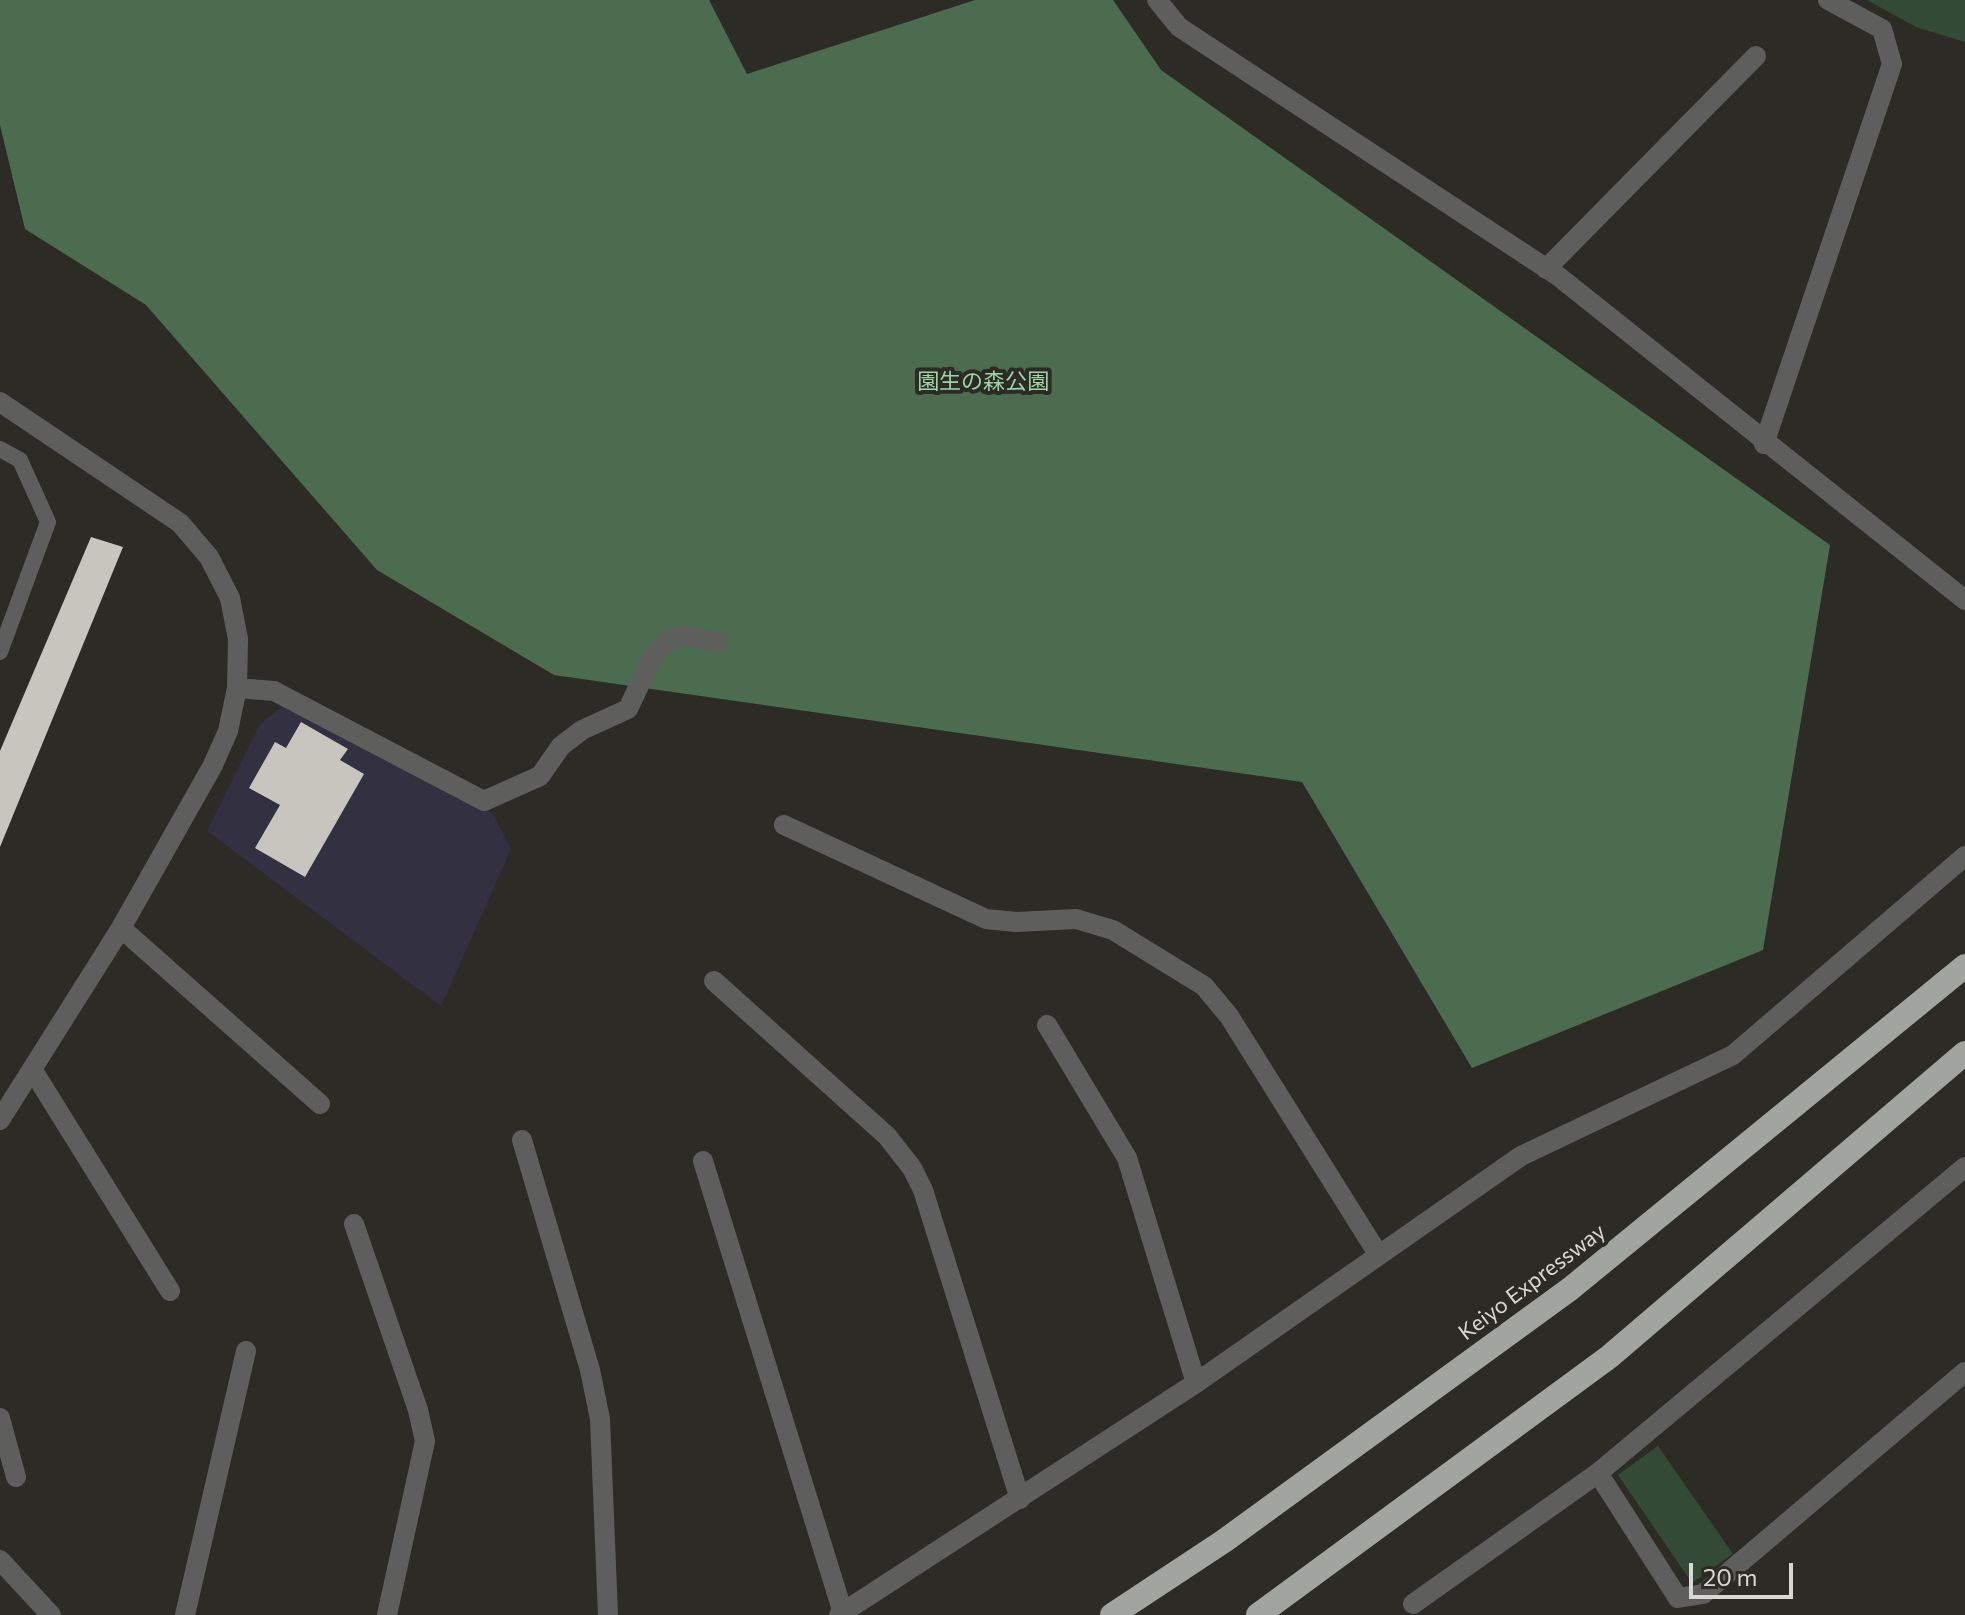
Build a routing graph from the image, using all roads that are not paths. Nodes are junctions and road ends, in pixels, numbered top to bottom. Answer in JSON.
{"nodes":[{"id":1,"x":1157,"y":0,"type":"edge"},
{"id":2,"x":1828,"y":0,"type":"edge"},
{"id":3,"x":1756,"y":56,"type":"dead end"},
{"id":4,"x":1546,"y":269,"type":"junction"},
{"id":5,"x":0,"y":402,"type":"edge"},
{"id":6,"x":1764,"y":444,"type":"junction"},
{"id":7,"x":0,"y":449,"type":"edge"},
{"id":8,"x":1965,"y":600,"type":"edge"},
{"id":9,"x":718,"y":642,"type":"dead end"},
{"id":10,"x":0,"y":652,"type":"edge"},
{"id":11,"x":237,"y":688,"type":"junction"},
{"id":12,"x":784,"y":825,"type":"dead end"},
{"id":13,"x":1965,"y":856,"type":"edge"},
{"id":14,"x":121,"y":928,"type":"junction"},
{"id":15,"x":1965,"y":966,"type":"edge"},
{"id":16,"x":714,"y":981,"type":"dead end"},
{"id":17,"x":1047,"y":1025,"type":"dead end"},
{"id":18,"x":1965,"y":1053,"type":"edge"},
{"id":19,"x":32,"y":1069,"type":"junction"},
{"id":20,"x":320,"y":1104,"type":"dead end"},
{"id":21,"x":0,"y":1120,"type":"edge"},
{"id":22,"x":522,"y":1140,"type":"dead end"},
{"id":23,"x":703,"y":1161,"type":"dead end"},
{"id":24,"x":1965,"y":1167,"type":"edge"},
{"id":25,"x":354,"y":1224,"type":"dead end"},
{"id":26,"x":1378,"y":1254,"type":"junction"},
{"id":27,"x":170,"y":1291,"type":"dead end"},
{"id":28,"x":246,"y":1351,"type":"dead end"},
{"id":29,"x":1965,"y":1372,"type":"edge"},
{"id":30,"x":1196,"y":1383,"type":"junction"},
{"id":31,"x":0,"y":1418,"type":"edge"},
{"id":32,"x":1598,"y":1473,"type":"junction"},
{"id":33,"x":16,"y":1477,"type":"dead end"},
{"id":34,"x":1020,"y":1499,"type":"junction"},
{"id":35,"x":0,"y":1560,"type":"edge"},
{"id":36,"x":1413,"y":1604,"type":"dead end"},
{"id":37,"x":841,"y":1614,"type":"edge"},
{"id":38,"x":51,"y":1615,"type":"edge"},
{"id":39,"x":185,"y":1615,"type":"edge"},
{"id":40,"x":387,"y":1615,"type":"edge"},
{"id":41,"x":608,"y":1615,"type":"edge"},
{"id":42,"x":1112,"y":1615,"type":"edge"},
{"id":43,"x":1258,"y":1615,"type":"edge"}],
"edges":[{"from":1,"to":4,"type":"street"},
{"from":2,"to":6,"type":"street"},
{"from":3,"to":4,"type":"street"},
{"from":4,"to":6,"type":"street"},
{"from":5,"to":11,"type":"street"},
{"from":6,"to":8,"type":"street"},
{"from":7,"to":10,"type":"lane"},
{"from":9,"to":11,"type":"street"},
{"from":11,"to":14,"type":"street"},
{"from":12,"to":26,"type":"street"},
{"from":13,"to":26,"type":"street"},
{"from":14,"to":19,"type":"street"},
{"from":14,"to":20,"type":"street"},
{"from":15,"to":42,"type":"highway","name":"Keiyo Expressway"},
{"from":16,"to":34,"type":"street"},
{"from":17,"to":30,"type":"street"},
{"from":18,"to":43,"type":"highway"},
{"from":19,"to":21,"type":"street"},
{"from":19,"to":27,"type":"street"},
{"from":22,"to":41,"type":"street"},
{"from":23,"to":37,"type":"street"},
{"from":24,"to":32,"type":"street"},
{"from":25,"to":40,"type":"street"},
{"from":26,"to":30,"type":"street"},
{"from":28,"to":39,"type":"street"},
{"from":29,"to":32,"type":"street"},
{"from":30,"to":34,"type":"street"},
{"from":31,"to":33,"type":"street"},
{"from":32,"to":36,"type":"street"},
{"from":34,"to":37,"type":"street"},
{"from":35,"to":38,"type":"street"}]}
